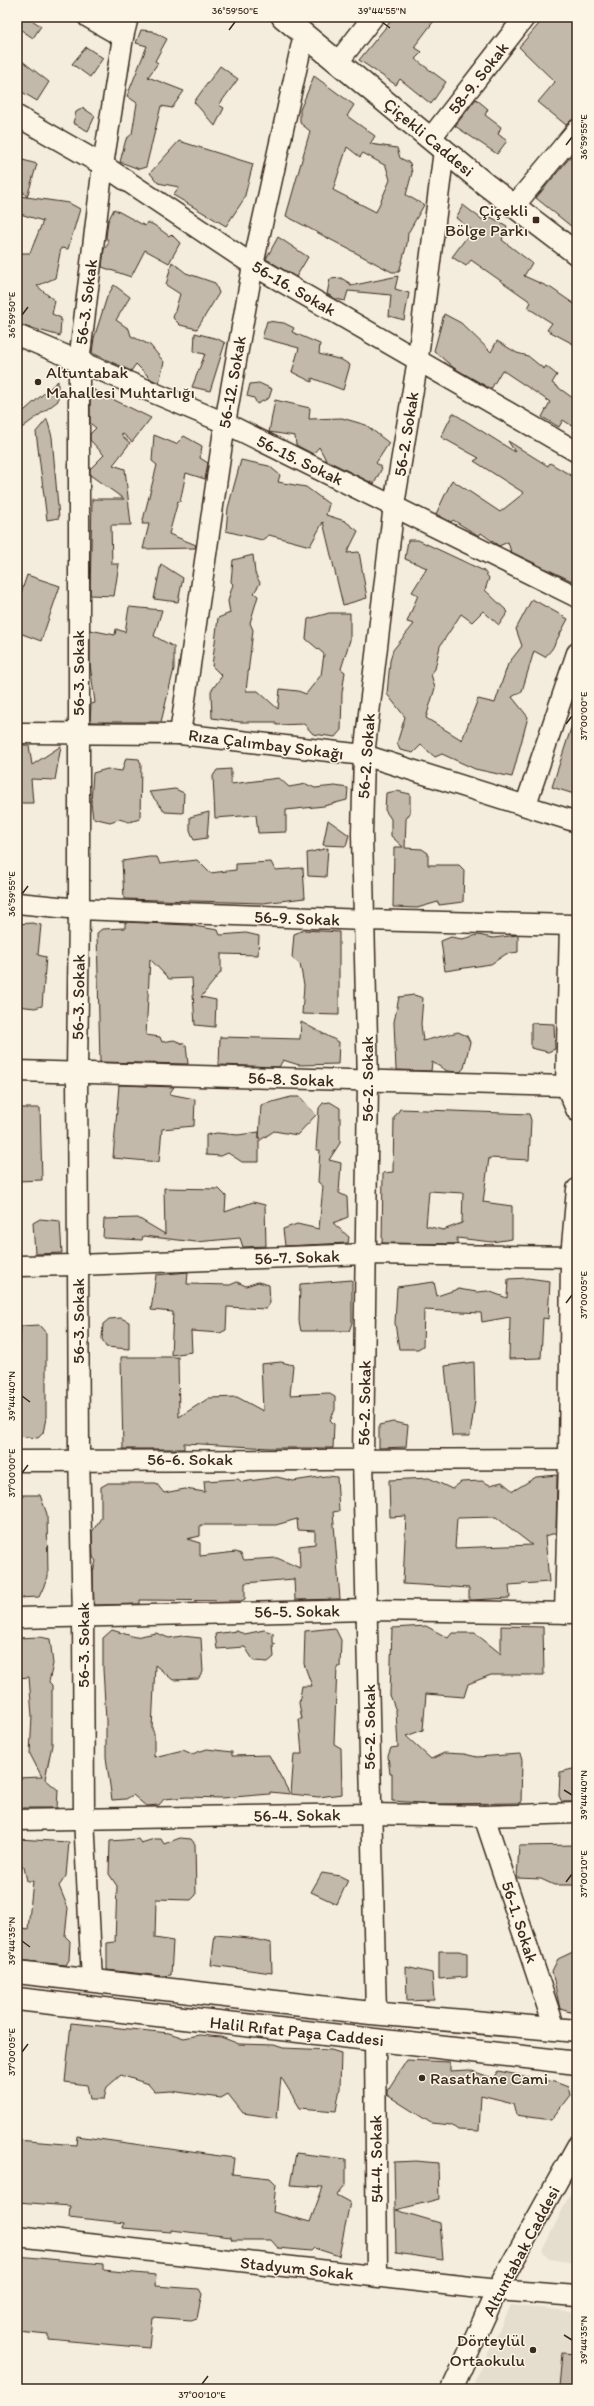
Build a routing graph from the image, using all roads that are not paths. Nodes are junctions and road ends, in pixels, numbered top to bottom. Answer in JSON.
{"nodes":[{"id":1,"x":88,"y":17,"type":"edge"},
{"id":2,"x":128,"y":17,"type":"edge"},
{"id":3,"x":283,"y":17,"type":"edge"},
{"id":4,"x":373,"y":17,"type":"edge"},
{"id":5,"x":525,"y":17,"type":"edge"},
{"id":6,"x":304,"y":34,"type":"junction"},
{"id":7,"x":123,"y":37,"type":"junction"},
{"id":8,"x":338,"y":62,"type":"junction"},
{"id":9,"x":17,"y":116,"type":"edge"},
{"id":10,"x":577,"y":130,"type":"edge"},
{"id":11,"x":437,"y":144,"type":"junction"},
{"id":12,"x":103,"y":165,"type":"junction"},
{"id":13,"x":514,"y":206,"type":"junction"},
{"id":14,"x":577,"y":254,"type":"edge"},
{"id":15,"x":254,"y":265,"type":"junction"},
{"id":16,"x":17,"y":335,"type":"edge"},
{"id":17,"x":418,"y":360,"type":"junction"},
{"id":18,"x":79,"y":362,"type":"junction"},
{"id":19,"x":225,"y":423,"type":"junction"},
{"id":20,"x":577,"y":452,"type":"edge"},
{"id":21,"x":394,"y":505,"type":"junction"},
{"id":22,"x":577,"y":597,"type":"edge"},
{"id":23,"x":577,"y":653,"type":"edge"},
{"id":24,"x":78,"y":732,"type":"junction"},
{"id":25,"x":17,"y":733,"type":"edge"},
{"id":26,"x":180,"y":734,"type":"junction"},
{"id":27,"x":364,"y":755,"type":"junction"},
{"id":28,"x":526,"y":804,"type":"junction"},
{"id":29,"x":577,"y":822,"type":"edge"},
{"id":30,"x":17,"y":903,"type":"edge"},
{"id":31,"x":80,"y":909,"type":"junction"},
{"id":32,"x":364,"y":920,"type":"junction"},
{"id":33,"x":574,"y":927,"type":"edge"},
{"id":34,"x":17,"y":1071,"type":"edge"},
{"id":35,"x":77,"y":1072,"type":"junction"},
{"id":36,"x":368,"y":1082,"type":"junction"},
{"id":37,"x":566,"y":1086,"type":"junction"},
{"id":38,"x":577,"y":1111,"type":"edge"},
{"id":39,"x":577,"y":1189,"type":"edge"},
{"id":40,"x":366,"y":1254,"type":"junction"},
{"id":41,"x":574,"y":1257,"type":"edge"},
{"id":42,"x":17,"y":1266,"type":"edge"},
{"id":43,"x":78,"y":1266,"type":"junction"},
{"id":44,"x":364,"y":1458,"type":"junction"},
{"id":45,"x":79,"y":1459,"type":"junction"},
{"id":46,"x":573,"y":1459,"type":"edge"},
{"id":47,"x":17,"y":1461,"type":"edge"},
{"id":48,"x":368,"y":1610,"type":"junction"},
{"id":49,"x":571,"y":1613,"type":"edge"},
{"id":50,"x":83,"y":1616,"type":"junction"},
{"id":51,"x":17,"y":1618,"type":"edge"},
{"id":52,"x":577,"y":1813,"type":"edge"},
{"id":53,"x":370,"y":1814,"type":"junction"},
{"id":54,"x":484,"y":1816,"type":"junction"},
{"id":55,"x":84,"y":1817,"type":"junction"},
{"id":56,"x":17,"y":1820,"type":"edge"},
{"id":57,"x":17,"y":1972,"type":"edge"},
{"id":58,"x":92,"y":1981,"type":"junction"},
{"id":59,"x":17,"y":1999,"type":"edge"},
{"id":60,"x":376,"y":2014,"type":"junction"},
{"id":61,"x":555,"y":2029,"type":"junction"},
{"id":62,"x":577,"y":2031,"type":"edge"},
{"id":63,"x":375,"y":2040,"type":"junction"},
{"id":64,"x":577,"y":2063,"type":"edge"},
{"id":65,"x":575,"y":2153,"type":"edge"},
{"id":66,"x":17,"y":2236,"type":"edge"},
{"id":67,"x":377,"y":2277,"type":"junction"},
{"id":68,"x":497,"y":2290,"type":"junction"},
{"id":69,"x":577,"y":2296,"type":"edge"},
{"id":70,"x":452,"y":2389,"type":"edge"}],
"edges":[{"from":1,"to":7,"type":"street"},
{"from":2,"to":7,"type":"street","name":"56-3. Sokak"},
{"from":3,"to":6,"type":"main road","name":"Çiçekli Caddesi"},
{"from":4,"to":8,"type":"street"},
{"from":5,"to":11,"type":"street","name":"58-9. Sokak"},
{"from":6,"to":8,"type":"main road","name":"Çiçekli Caddesi"},
{"from":6,"to":15,"type":"street","name":"56-12. Sokak"},
{"from":7,"to":12,"type":"street","name":"56-3. Sokak"},
{"from":8,"to":11,"type":"main road","name":"Çiçekli Caddesi"},
{"from":9,"to":12,"type":"street","name":"56-16. Sokak"},
{"from":10,"to":13,"type":"street"},
{"from":11,"to":13,"type":"main road","name":"Çiçekli Caddesi"},
{"from":11,"to":17,"type":"street","name":"56-2. Sokak"},
{"from":12,"to":15,"type":"street","name":"56-16. Sokak"},
{"from":12,"to":18,"type":"street","name":"56-3. Sokak"},
{"from":13,"to":14,"type":"main road","name":"Çiçekli Caddesi"},
{"from":15,"to":17,"type":"street","name":"56-16. Sokak"},
{"from":15,"to":19,"type":"street","name":"56-12. Sokak"},
{"from":16,"to":18,"type":"street","name":"56-15. Sokak"},
{"from":17,"to":20,"type":"street","name":"56-16. Sokak"},
{"from":17,"to":21,"type":"street","name":"56-2. Sokak"},
{"from":18,"to":19,"type":"street","name":"56-15. Sokak"},
{"from":18,"to":24,"type":"street","name":"56-3. Sokak"},
{"from":19,"to":21,"type":"street","name":"56-15. Sokak"},
{"from":19,"to":26,"type":"street","name":"56-12. Sokak"},
{"from":21,"to":22,"type":"street","name":"56-15. Sokak"},
{"from":21,"to":27,"type":"street","name":"56-2. Sokak"},
{"from":23,"to":28,"type":"street"},
{"from":24,"to":25,"type":"street","name":"Rıza Çalımbay Sokağı"},
{"from":24,"to":26,"type":"street","name":"Rıza Çalımbay Sokağı"},
{"from":24,"to":31,"type":"street","name":"56-3. Sokak"},
{"from":26,"to":27,"type":"street","name":"Rıza Çalımbay Sokağı"},
{"from":27,"to":28,"type":"street","name":"Rıza Çalımbay Sokağı"},
{"from":27,"to":32,"type":"street","name":"56-2. Sokak"},
{"from":28,"to":29,"type":"street","name":"Rıza Çalımbay Sokağı"},
{"from":30,"to":31,"type":"street","name":"56-9. Sokak"},
{"from":31,"to":32,"type":"street","name":"56-9. Sokak"},
{"from":31,"to":35,"type":"street","name":"56-3. Sokak"},
{"from":32,"to":33,"type":"street","name":"56-9. Sokak"},
{"from":32,"to":36,"type":"street","name":"56-2. Sokak"},
{"from":33,"to":37,"type":"street"},
{"from":34,"to":35,"type":"street","name":"56-8. Sokak"},
{"from":35,"to":36,"type":"street","name":"56-8. Sokak"},
{"from":35,"to":43,"type":"street","name":"56-3. Sokak"},
{"from":36,"to":37,"type":"street","name":"56-8. Sokak"},
{"from":36,"to":40,"type":"street","name":"56-2. Sokak"},
{"from":37,"to":38,"type":"street"},
{"from":39,"to":41,"type":"street"},
{"from":40,"to":41,"type":"street","name":"56-7. Sokak"},
{"from":40,"to":43,"type":"street","name":"56-7. Sokak"},
{"from":40,"to":44,"type":"street","name":"56-2. Sokak"},
{"from":41,"to":46,"type":"street"},
{"from":42,"to":43,"type":"street","name":"56-7. Sokak"},
{"from":43,"to":45,"type":"street","name":"56-3. Sokak"},
{"from":44,"to":45,"type":"street","name":"56-6. Sokak"},
{"from":44,"to":46,"type":"street","name":"56-6. Sokak"},
{"from":44,"to":48,"type":"street","name":"56-2. Sokak"},
{"from":45,"to":47,"type":"street","name":"56-6. Sokak"},
{"from":45,"to":50,"type":"street","name":"56-3. Sokak"},
{"from":46,"to":49,"type":"street"},
{"from":48,"to":49,"type":"street","name":"56-5. Sokak"},
{"from":48,"to":50,"type":"street","name":"56-5. Sokak"},
{"from":48,"to":53,"type":"street","name":"56-2. Sokak"},
{"from":50,"to":51,"type":"street","name":"56-5. Sokak"},
{"from":50,"to":55,"type":"street","name":"56-3. Sokak"},
{"from":52,"to":54,"type":"street","name":"56-4. Sokak"},
{"from":53,"to":54,"type":"street","name":"56-4. Sokak"},
{"from":53,"to":55,"type":"street","name":"56-4. Sokak"},
{"from":53,"to":60,"type":"street","name":"56-2. Sokak"},
{"from":54,"to":61,"type":"street","name":"56-1. Sokak"},
{"from":55,"to":56,"type":"street","name":"56-4. Sokak"},
{"from":55,"to":58,"type":"street","name":"56-3. Sokak"},
{"from":57,"to":58,"type":"main road","name":"Halil Rıfat Paşa Caddesi"},
{"from":58,"to":60,"type":"main road","name":"Halil Rıfat Paşa Caddesi"},
{"from":59,"to":63,"type":"main road","name":"Halil Rıfat Paşa Caddesi"},
{"from":60,"to":61,"type":"main road","name":"Halil Rıfat Paşa Caddesi"},
{"from":61,"to":62,"type":"main road","name":"Halil Rıfat Paşa Caddesi"},
{"from":63,"to":64,"type":"main road","name":"Halil Rıfat Paşa Caddesi"},
{"from":63,"to":67,"type":"street","name":"54-4. Sokak"},
{"from":65,"to":68,"type":"street","name":"Altuntabak Caddesi"},
{"from":66,"to":67,"type":"street","name":"Stadyum Sokak"},
{"from":67,"to":68,"type":"street","name":"Stadyum Sokak"},
{"from":68,"to":69,"type":"street","name":"Stadyum Sokak"},
{"from":68,"to":70,"type":"street","name":"Altuntabak Caddesi"}]}
